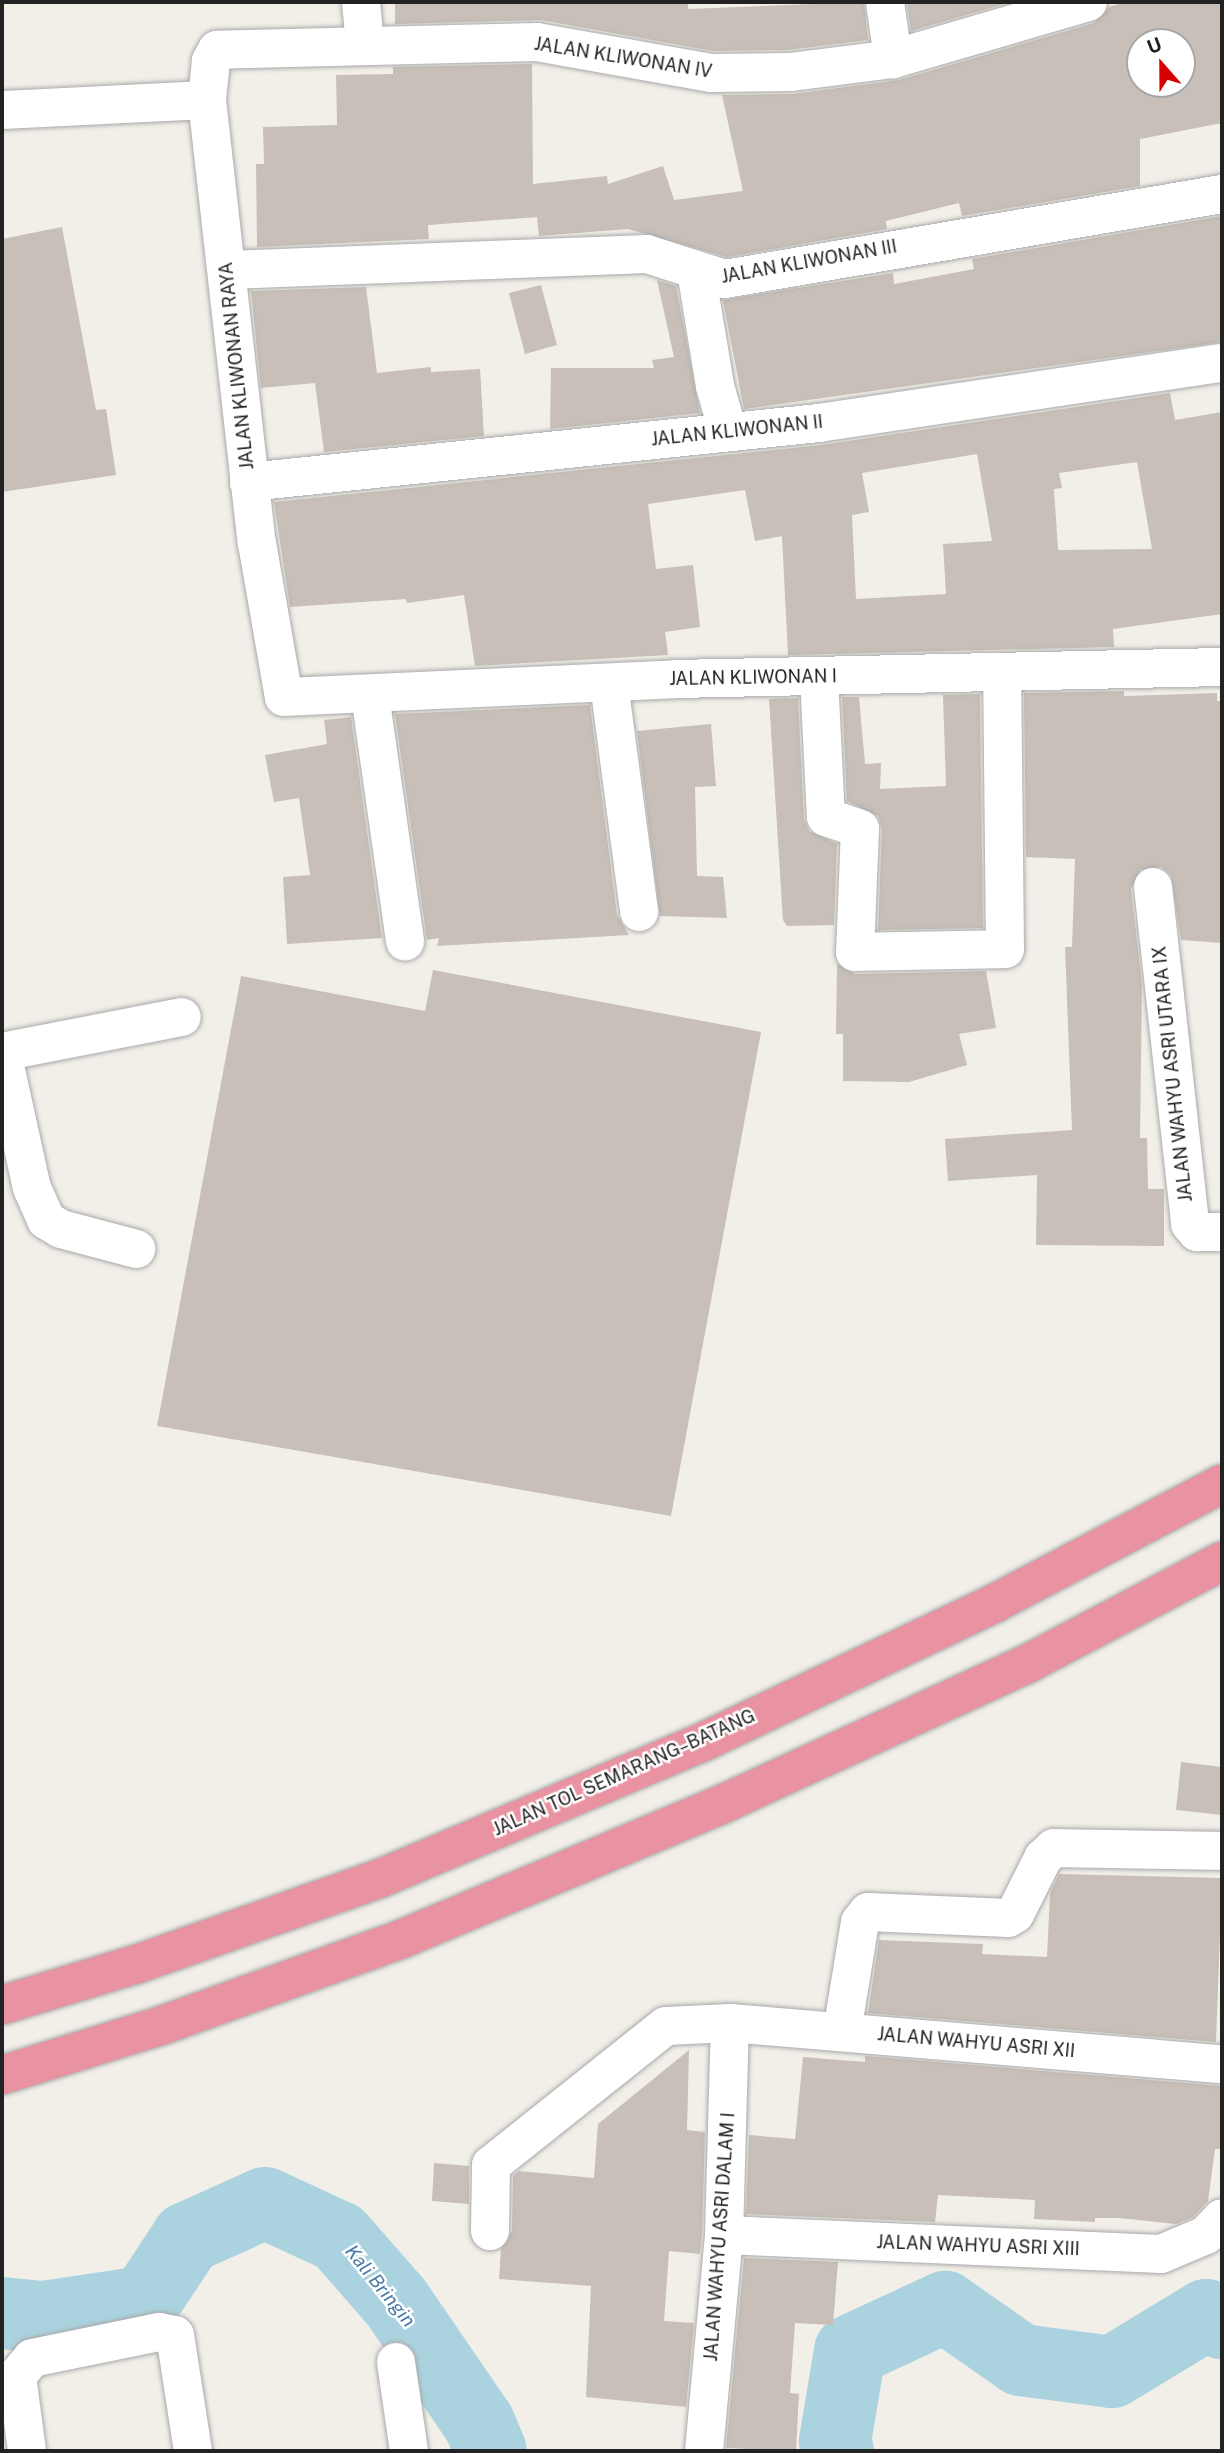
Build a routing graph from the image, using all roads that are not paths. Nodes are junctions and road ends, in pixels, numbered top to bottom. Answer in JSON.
{"nodes":[{"id":1,"x":360,"y":2,"type":"edge"},
{"id":2,"x":884,"y":2,"type":"edge"},
{"id":3,"x":1088,"y":2,"type":"edge"},
{"id":4,"x":365,"y":44,"type":"junction"},
{"id":5,"x":233,"y":47,"type":"joint"},
{"id":6,"x":894,"y":59,"type":"junction"},
{"id":7,"x":207,"y":100,"type":"junction"},
{"id":8,"x":2,"y":110,"type":"edge"},
{"id":9,"x":1222,"y":194,"type":"edge"},
{"id":10,"x":228,"y":270,"type":"junction"},
{"id":11,"x":696,"y":271,"type":"junction"},
{"id":12,"x":1222,"y":363,"type":"edge"},
{"id":13,"x":729,"y":432,"type":"junction"},
{"id":14,"x":249,"y":482,"type":"junction"},
{"id":15,"x":1222,"y":667,"type":"edge"},
{"id":16,"x":1002,"y":672,"type":"junction"},
{"id":17,"x":819,"y":676,"type":"junction"},
{"id":18,"x":609,"y":683,"type":"junction"},
{"id":19,"x":370,"y":695,"type":"junction"},
{"id":20,"x":284,"y":697,"type":"joint"},
{"id":21,"x":1153,"y":887,"type":"dead end"},
{"id":22,"x":639,"y":912,"type":"dead end"},
{"id":23,"x":405,"y":942,"type":"dead end"},
{"id":24,"x":182,"y":1017,"type":"dead end"},
{"id":25,"x":2,"y":1052,"type":"edge"},
{"id":26,"x":1222,"y":1232,"type":"edge"},
{"id":27,"x":136,"y":1249,"type":"dead end"},
{"id":28,"x":1222,"y":1484,"type":"edge"},
{"id":29,"x":1222,"y":1561,"type":"edge"},
{"id":30,"x":1222,"y":1851,"type":"edge"},
{"id":31,"x":2,"y":2005,"type":"edge"},
{"id":32,"x":730,"y":2023,"type":"junction"},
{"id":33,"x":842,"y":2032,"type":"junction"},
{"id":34,"x":1222,"y":2064,"type":"edge"},
{"id":35,"x":2,"y":2075,"type":"edge"},
{"id":36,"x":1222,"y":2218,"type":"edge"},
{"id":37,"x":490,"y":2231,"type":"dead end"},
{"id":38,"x":724,"y":2235,"type":"junction"},
{"id":39,"x":396,"y":2362,"type":"dead end"},
{"id":40,"x":27,"y":2451,"type":"edge"},
{"id":41,"x":193,"y":2451,"type":"edge"},
{"id":42,"x":408,"y":2451,"type":"edge"},
{"id":43,"x":704,"y":2451,"type":"edge"}],
"edges":[{"from":1,"to":4,"type":"street"},
{"from":2,"to":6,"type":"street"},
{"from":3,"to":6,"type":"street","name":"JALAN KLIWONAN IV"},
{"from":4,"to":5,"type":"street","name":"JALAN KLIWONAN IV"},
{"from":4,"to":6,"type":"street","name":"JALAN KLIWONAN IV"},
{"from":5,"to":7,"type":"street","name":"JALAN KLIWONAN RAYA"},
{"from":7,"to":8,"type":"street"},
{"from":7,"to":10,"type":"street","name":"JALAN KLIWONAN RAYA"},
{"from":9,"to":11,"type":"street","name":"JALAN KLIWONAN III"},
{"from":10,"to":11,"type":"street","name":"JALAN KLIWONAN III"},
{"from":10,"to":14,"type":"street","name":"JALAN KLIWONAN RAYA"},
{"from":11,"to":13,"type":"street"},
{"from":12,"to":13,"type":"street","name":"JALAN KLIWONAN II"},
{"from":13,"to":14,"type":"street","name":"JALAN KLIWONAN II"},
{"from":14,"to":20,"type":"street","name":"JALAN KLIWONAN RAYA"},
{"from":15,"to":16,"type":"street","name":"JALAN KLIWONAN I"},
{"from":16,"to":17,"type":"street","name":"JALAN KLIWONAN I"},
{"from":16,"to":17,"type":"street"},
{"from":17,"to":18,"type":"street","name":"JALAN KLIWONAN I"},
{"from":18,"to":19,"type":"street","name":"JALAN KLIWONAN I"},
{"from":18,"to":22,"type":"street"},
{"from":19,"to":20,"type":"street","name":"JALAN KLIWONAN I"},
{"from":19,"to":23,"type":"street"},
{"from":21,"to":26,"type":"street","name":"JALAN WAHYU ASRI UTARA IX"},
{"from":24,"to":25,"type":"street"},
{"from":25,"to":27,"type":"street"},
{"from":28,"to":31,"type":"highway","name":"JALAN TOL SEMARANG–BATANG"},
{"from":29,"to":35,"type":"highway"},
{"from":30,"to":33,"type":"street"},
{"from":32,"to":33,"type":"street","name":"JALAN WAHYU ASRI XII"},
{"from":32,"to":37,"type":"street","name":"JALAN WAHYU ASRI XII"},
{"from":32,"to":38,"type":"street","name":"JALAN WAHYU ASRI DALAM I"},
{"from":33,"to":34,"type":"street","name":"JALAN WAHYU ASRI XII"},
{"from":36,"to":38,"type":"street","name":"JALAN WAHYU ASRI XIII"},
{"from":38,"to":43,"type":"street","name":"JALAN WAHYU ASRI DALAM I"},
{"from":39,"to":42,"type":"street"},
{"from":40,"to":41,"type":"street"}]}
